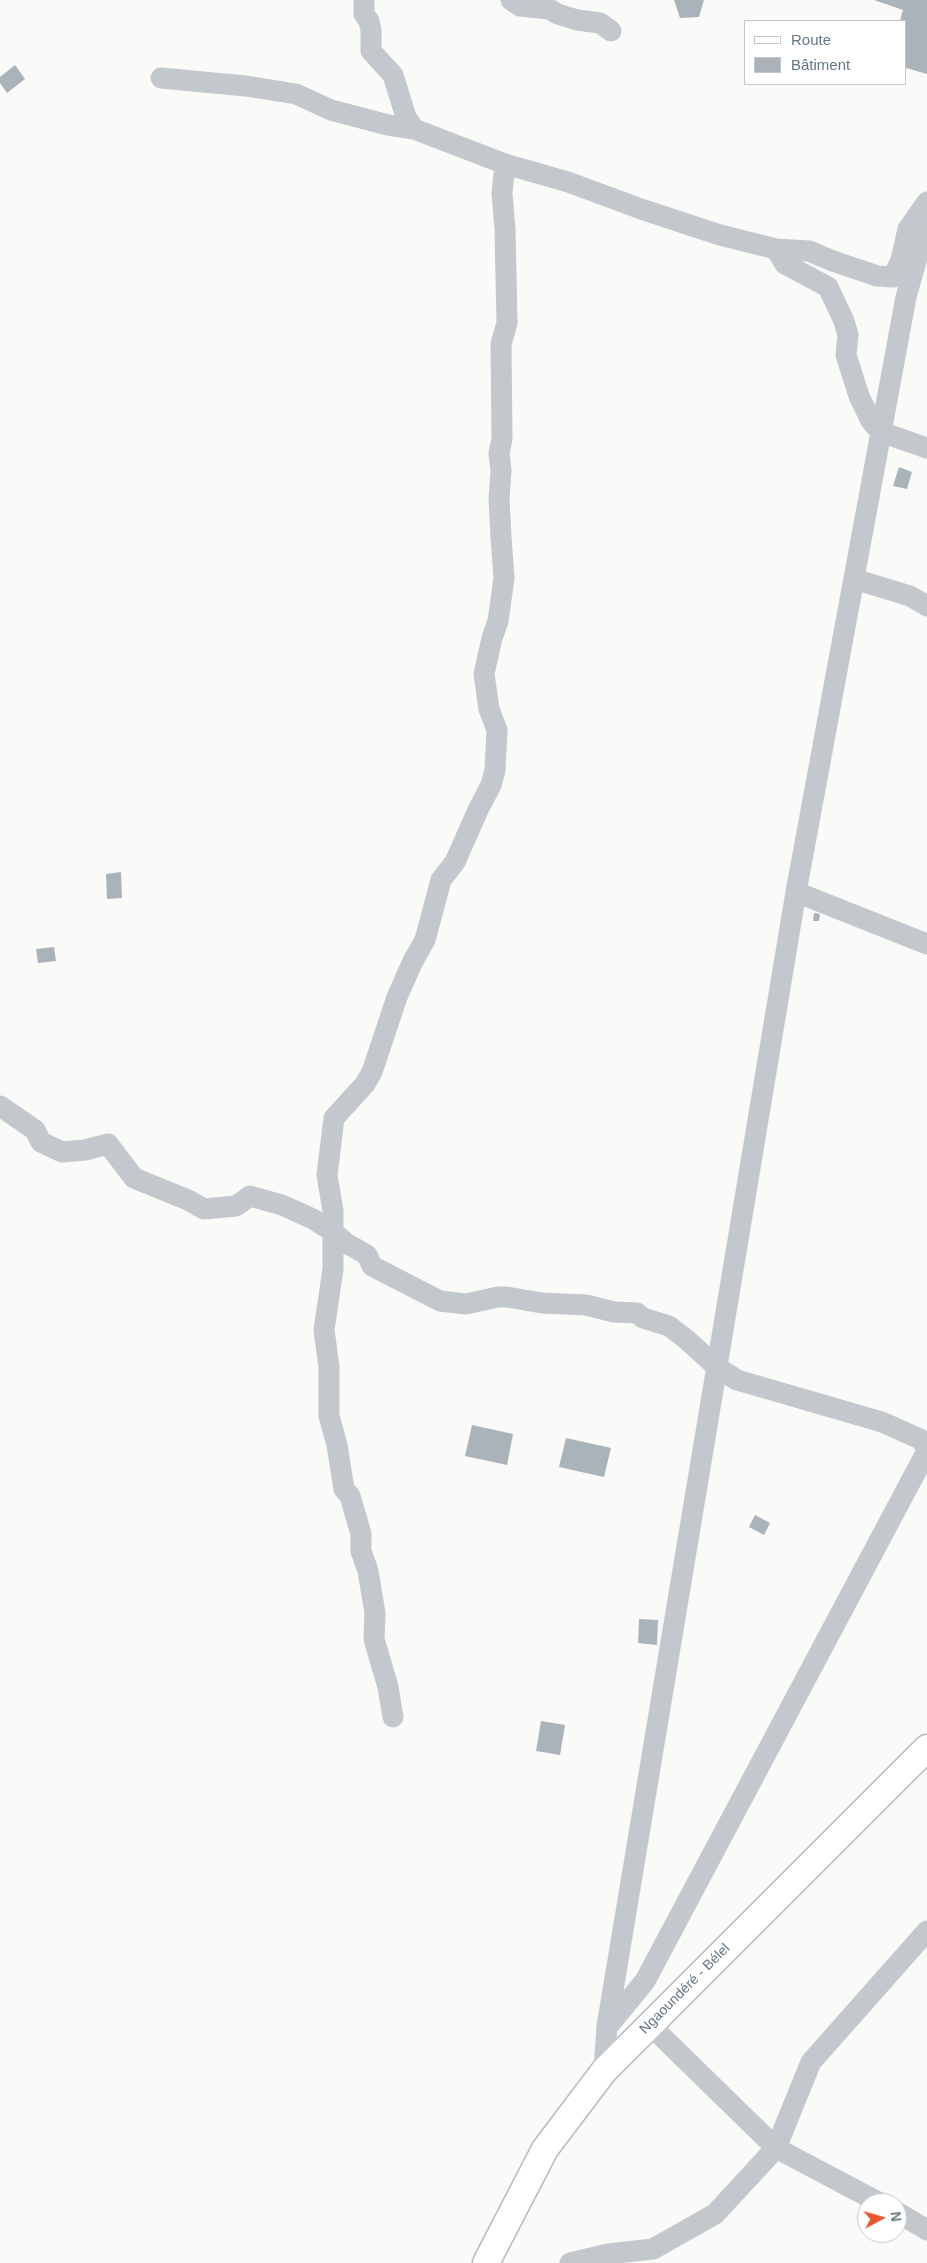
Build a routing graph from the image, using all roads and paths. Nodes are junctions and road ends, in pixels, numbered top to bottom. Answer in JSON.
{"nodes":[{"id":1,"x":364,"y":0,"type":"edge"},
{"id":2,"x":511,"y":0,"type":"edge"},
{"id":3,"x":611,"y":31,"type":"dead end"},
{"id":4,"x":162,"y":78,"type":"dead end"},
{"id":5,"x":414,"y":129,"type":"junction"},
{"id":6,"x":505,"y":164,"type":"junction"},
{"id":7,"x":927,"y":202,"type":"edge"},
{"id":8,"x":927,"y":222,"type":"edge"},
{"id":9,"x":776,"y":249,"type":"junction"},
{"id":10,"x":881,"y":432,"type":"junction"},
{"id":11,"x":927,"y":448,"type":"edge"},
{"id":12,"x":854,"y":579,"type":"junction"},
{"id":13,"x":927,"y":606,"type":"edge"},
{"id":14,"x":796,"y":892,"type":"junction"},
{"id":15,"x":927,"y":944,"type":"edge"},
{"id":16,"x":0,"y":1106,"type":"edge"},
{"id":17,"x":333,"y":1232,"type":"junction"},
{"id":18,"x":718,"y":1368,"type":"junction"},
{"id":19,"x":927,"y":1449,"type":"edge"},
{"id":20,"x":393,"y":1717,"type":"dead end"},
{"id":21,"x":927,"y":1748,"type":"edge"},
{"id":22,"x":927,"y":1931,"type":"edge"},
{"id":23,"x":649,"y":2024,"type":"junction"},
{"id":24,"x":608,"y":2026,"type":"junction"},
{"id":25,"x":604,"y":2071,"type":"junction"},
{"id":26,"x":776,"y":2148,"type":"junction"},
{"id":27,"x":861,"y":2193,"type":"edge"},
{"id":28,"x":907,"y":2218,"type":"edge"},
{"id":29,"x":927,"y":2230,"type":"edge"},
{"id":30,"x":486,"y":2263,"type":"edge"},
{"id":31,"x":570,"y":2263,"type":"edge"}],
"edges":[{"from":1,"to":5,"type":"street"},
{"from":2,"to":3,"type":"street"},
{"from":4,"to":5,"type":"street"},
{"from":5,"to":6,"type":"street"},
{"from":6,"to":9,"type":"street"},
{"from":6,"to":17,"type":"street"},
{"from":7,"to":9,"type":"street"},
{"from":8,"to":10,"type":"street"},
{"from":9,"to":10,"type":"street"},
{"from":10,"to":11,"type":"street"},
{"from":10,"to":12,"type":"street"},
{"from":12,"to":13,"type":"street"},
{"from":12,"to":14,"type":"street"},
{"from":14,"to":15,"type":"street"},
{"from":14,"to":18,"type":"street"},
{"from":16,"to":17,"type":"street"},
{"from":17,"to":18,"type":"street"},
{"from":17,"to":20,"type":"street"},
{"from":18,"to":19,"type":"street"},
{"from":18,"to":24,"type":"street"},
{"from":19,"to":24,"type":"street"},
{"from":21,"to":23,"type":"main road","name":"Ngaoundéré - Bélel"},
{"from":22,"to":26,"type":"street"},
{"from":23,"to":25,"type":"main road","name":"Ngaoundéré - Bélel"},
{"from":23,"to":26,"type":"street"},
{"from":24,"to":25,"type":"street"},
{"from":25,"to":30,"type":"main road","name":"Ngaoundéré - Bélel"},
{"from":26,"to":27,"type":"street"},
{"from":26,"to":31,"type":"street"},
{"from":28,"to":29,"type":"street"}]}
